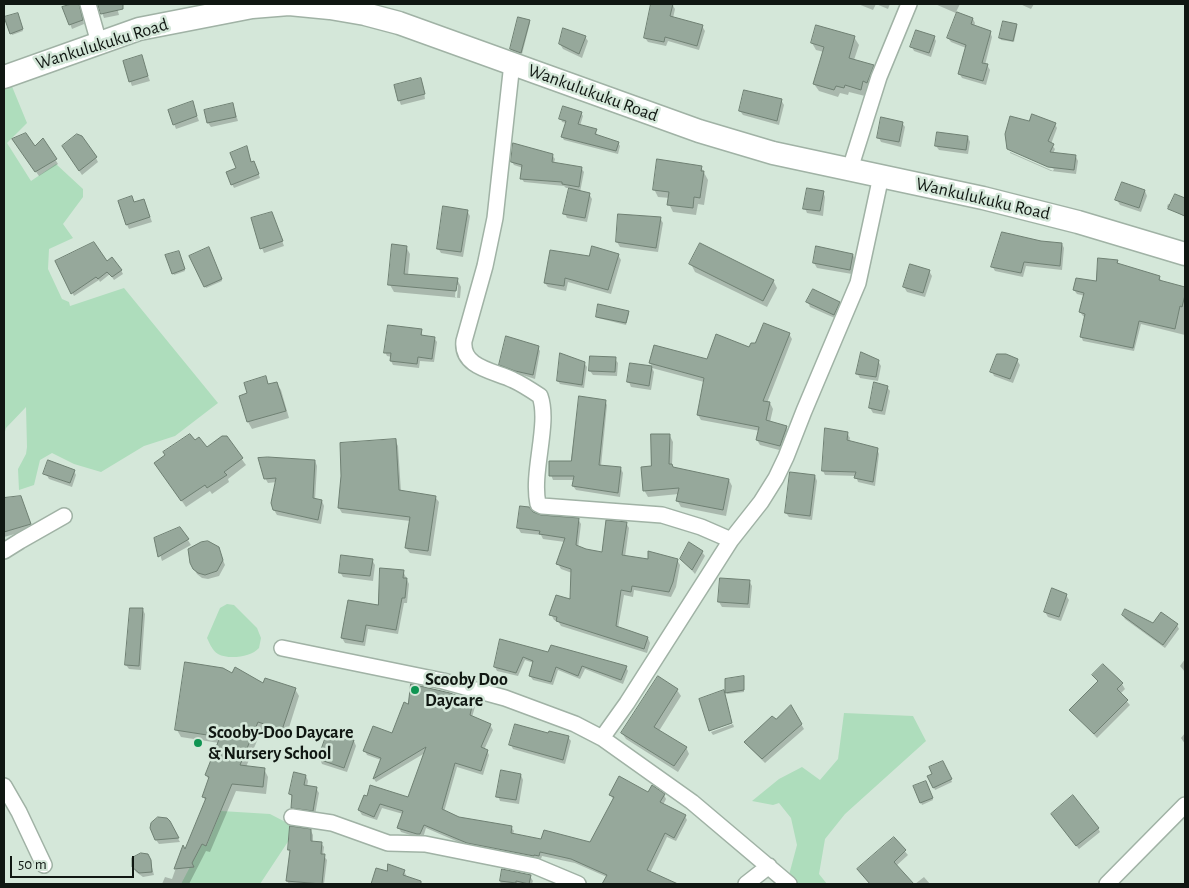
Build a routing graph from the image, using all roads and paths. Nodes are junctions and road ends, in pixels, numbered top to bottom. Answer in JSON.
{"nodes":[{"id":1,"x":88,"y":4,"type":"edge"},
{"id":2,"x":909,"y":4,"type":"edge"},
{"id":3,"x":330,"y":6,"type":"edge"},
{"id":4,"x":100,"y":43,"type":"junction"},
{"id":5,"x":512,"y":63,"type":"junction"},
{"id":6,"x":4,"y":77,"type":"edge"},
{"id":7,"x":850,"y":169,"type":"junction"},
{"id":8,"x":881,"y":176,"type":"junction"},
{"id":9,"x":1185,"y":254,"type":"edge"},
{"id":10,"x":64,"y":516,"type":"dead end"},
{"id":11,"x":731,"y":540,"type":"junction"},
{"id":12,"x":4,"y":552,"type":"edge"},
{"id":13,"x":282,"y":648,"type":"dead end"},
{"id":14,"x":602,"y":738,"type":"junction"},
{"id":15,"x":4,"y":786,"type":"edge"},
{"id":16,"x":1185,"y":805,"type":"edge"},
{"id":17,"x":292,"y":817,"type":"dead end"},
{"id":18,"x":44,"y":865,"type":"dead end"},
{"id":19,"x":769,"y":866,"type":"junction"},
{"id":20,"x":578,"y":884,"type":"edge"},
{"id":21,"x":746,"y":884,"type":"edge"},
{"id":22,"x":789,"y":884,"type":"edge"},
{"id":23,"x":1107,"y":884,"type":"edge"}],
"edges":[{"from":1,"to":4,"type":"street"},
{"from":2,"to":7,"type":"street"},
{"from":3,"to":4,"type":"main road","name":"Wankulukuku Road"},
{"from":3,"to":5,"type":"main road","name":"Wankulukuku Road"},
{"from":4,"to":6,"type":"main road","name":"Wankulukuku Road"},
{"from":5,"to":7,"type":"main road","name":"Wankulukuku Road"},
{"from":5,"to":11,"type":"street"},
{"from":7,"to":8,"type":"main road","name":"Wankulukuku Road"},
{"from":8,"to":9,"type":"main road","name":"Wankulukuku Road"},
{"from":8,"to":11,"type":"street"},
{"from":10,"to":12,"type":"street"},
{"from":11,"to":14,"type":"street"},
{"from":13,"to":14,"type":"street"},
{"from":14,"to":19,"type":"street"},
{"from":15,"to":18,"type":"street"},
{"from":16,"to":23,"type":"street"},
{"from":17,"to":20,"type":"street"},
{"from":19,"to":21,"type":"street"},
{"from":19,"to":22,"type":"street"}]}
